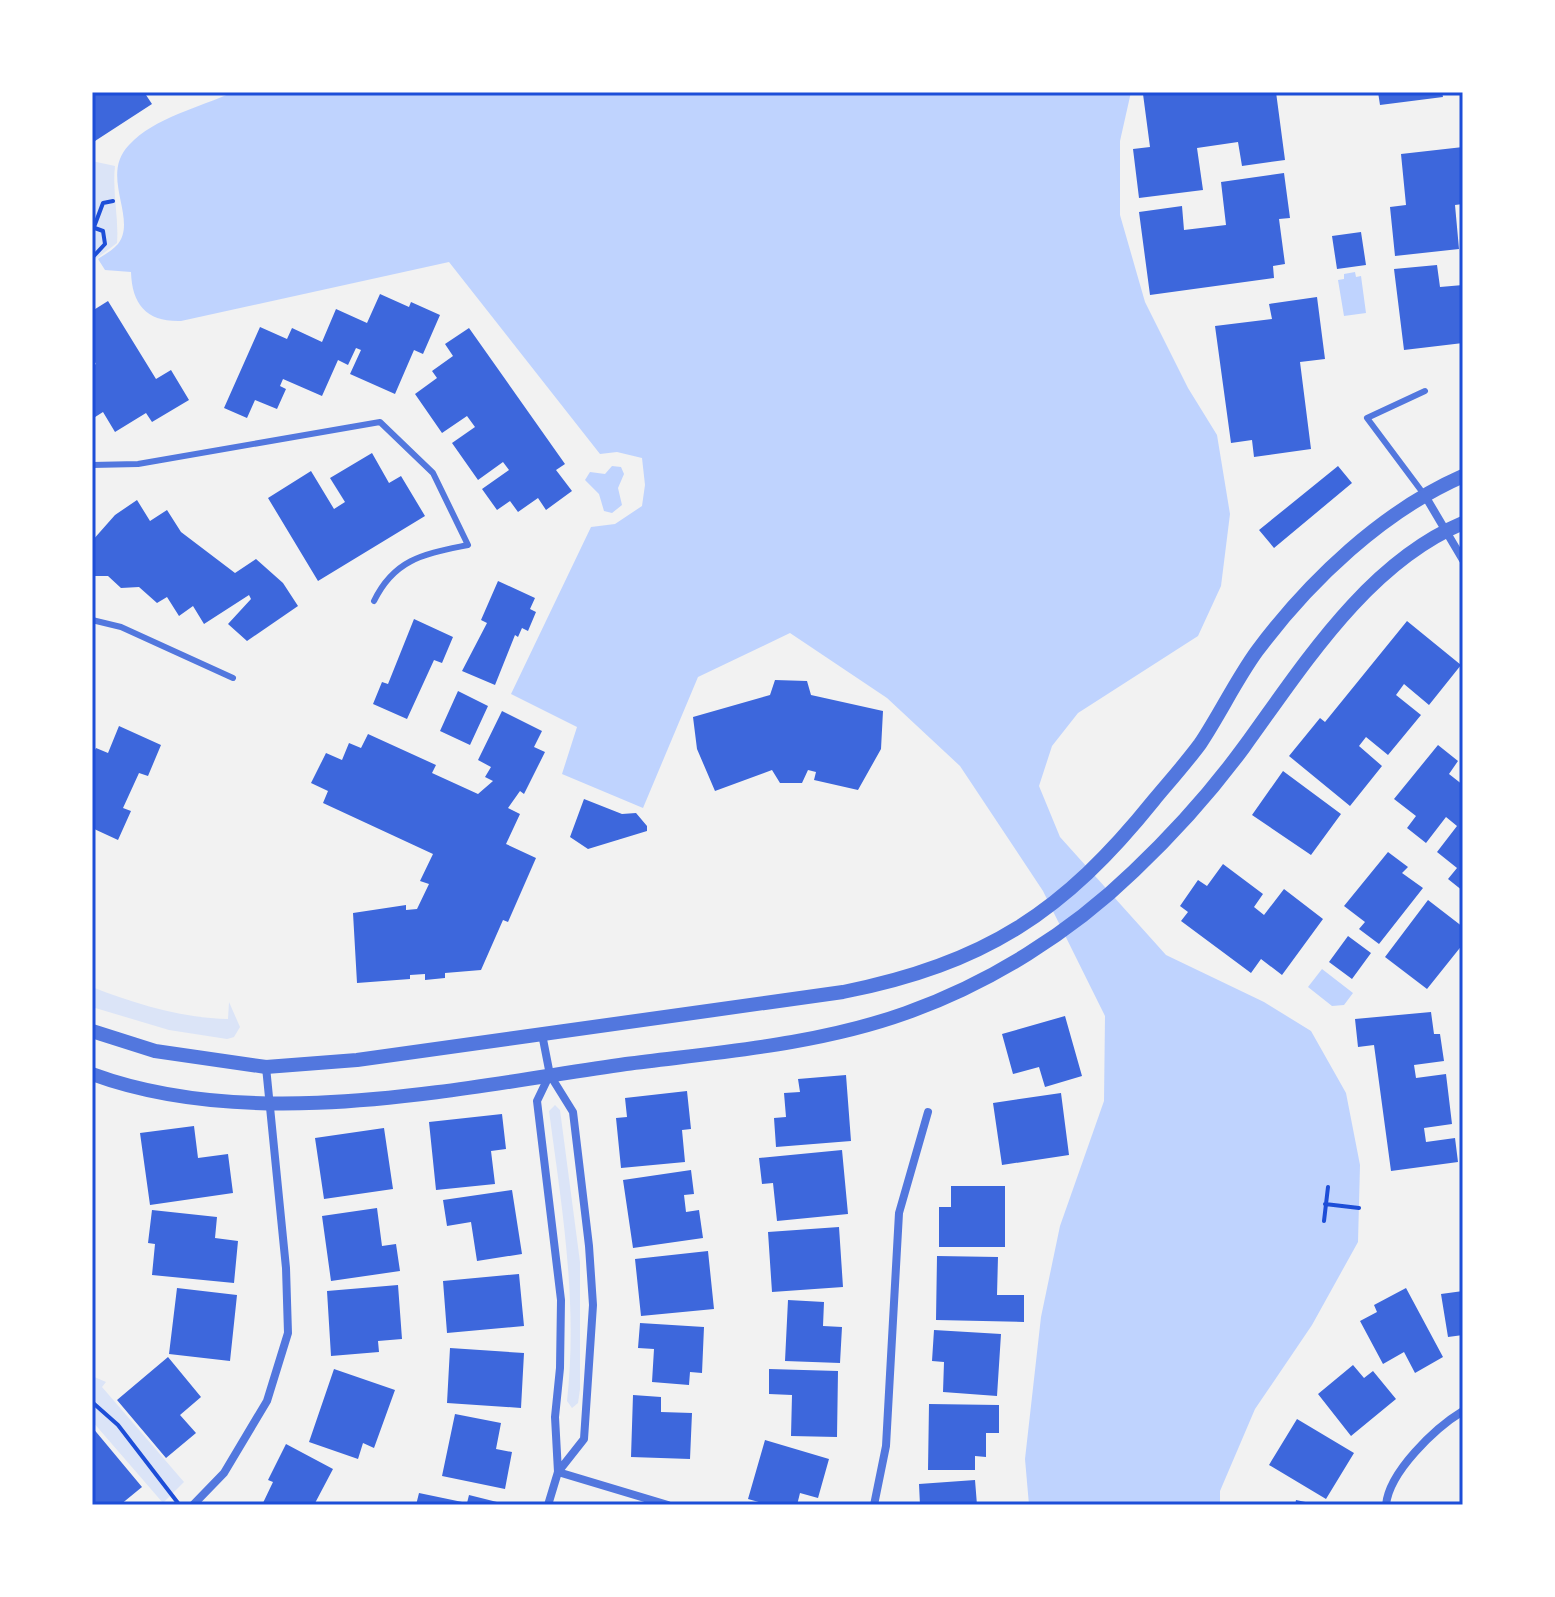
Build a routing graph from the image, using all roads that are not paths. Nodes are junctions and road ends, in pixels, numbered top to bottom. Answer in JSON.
{"nodes":[{"id":1,"x":1425,"y":391,"type":"dead end"},
{"id":2,"x":92,"y":465,"type":"edge"},
{"id":3,"x":1463,"y":476,"type":"edge"},
{"id":4,"x":1423,"y":493,"type":"junction"},
{"id":5,"x":1463,"y":523,"type":"edge"},
{"id":6,"x":1445,"y":530,"type":"junction"},
{"id":7,"x":1463,"y":560,"type":"edge"},
{"id":8,"x":374,"y":601,"type":"dead end"},
{"id":9,"x":92,"y":620,"type":"edge"},
{"id":10,"x":233,"y":678,"type":"dead end"},
{"id":11,"x":92,"y":1031,"type":"edge"},
{"id":12,"x":542,"y":1034,"type":"junction"},
{"id":13,"x":266,"y":1067,"type":"junction"},
{"id":14,"x":92,"y":1074,"type":"edge"},
{"id":15,"x":550,"y":1075,"type":"junction"},
{"id":16,"x":268,"y":1105,"type":"junction"},
{"id":17,"x":928,"y":1112,"type":"dead end"},
{"id":18,"x":1463,"y":1411,"type":"edge"},
{"id":19,"x":558,"y":1472,"type":"junction"},
{"id":20,"x":193,"y":1505,"type":"edge"},
{"id":21,"x":548,"y":1505,"type":"edge"},
{"id":22,"x":668,"y":1505,"type":"edge"},
{"id":23,"x":874,"y":1505,"type":"edge"},
{"id":24,"x":1386,"y":1505,"type":"edge"}],
"edges":[{"from":1,"to":4,"type":"lane"},
{"from":2,"to":8,"type":"lane"},
{"from":3,"to":4,"type":"street"},
{"from":4,"to":6,"type":"street"},
{"from":4,"to":12,"type":"street"},
{"from":5,"to":6,"type":"street"},
{"from":6,"to":7,"type":"street"},
{"from":6,"to":15,"type":"street"},
{"from":9,"to":10,"type":"lane"},
{"from":11,"to":13,"type":"street"},
{"from":12,"to":13,"type":"street"},
{"from":12,"to":15,"type":"street"},
{"from":13,"to":16,"type":"street"},
{"from":14,"to":16,"type":"street"},
{"from":15,"to":16,"type":"street"},
{"from":15,"to":19,"type":"street"},
{"from":15,"to":19,"type":"street"},
{"from":16,"to":20,"type":"street"},
{"from":17,"to":23,"type":"street"},
{"from":18,"to":24,"type":"street"},
{"from":19,"to":21,"type":"street"},
{"from":19,"to":22,"type":"street"}]}
